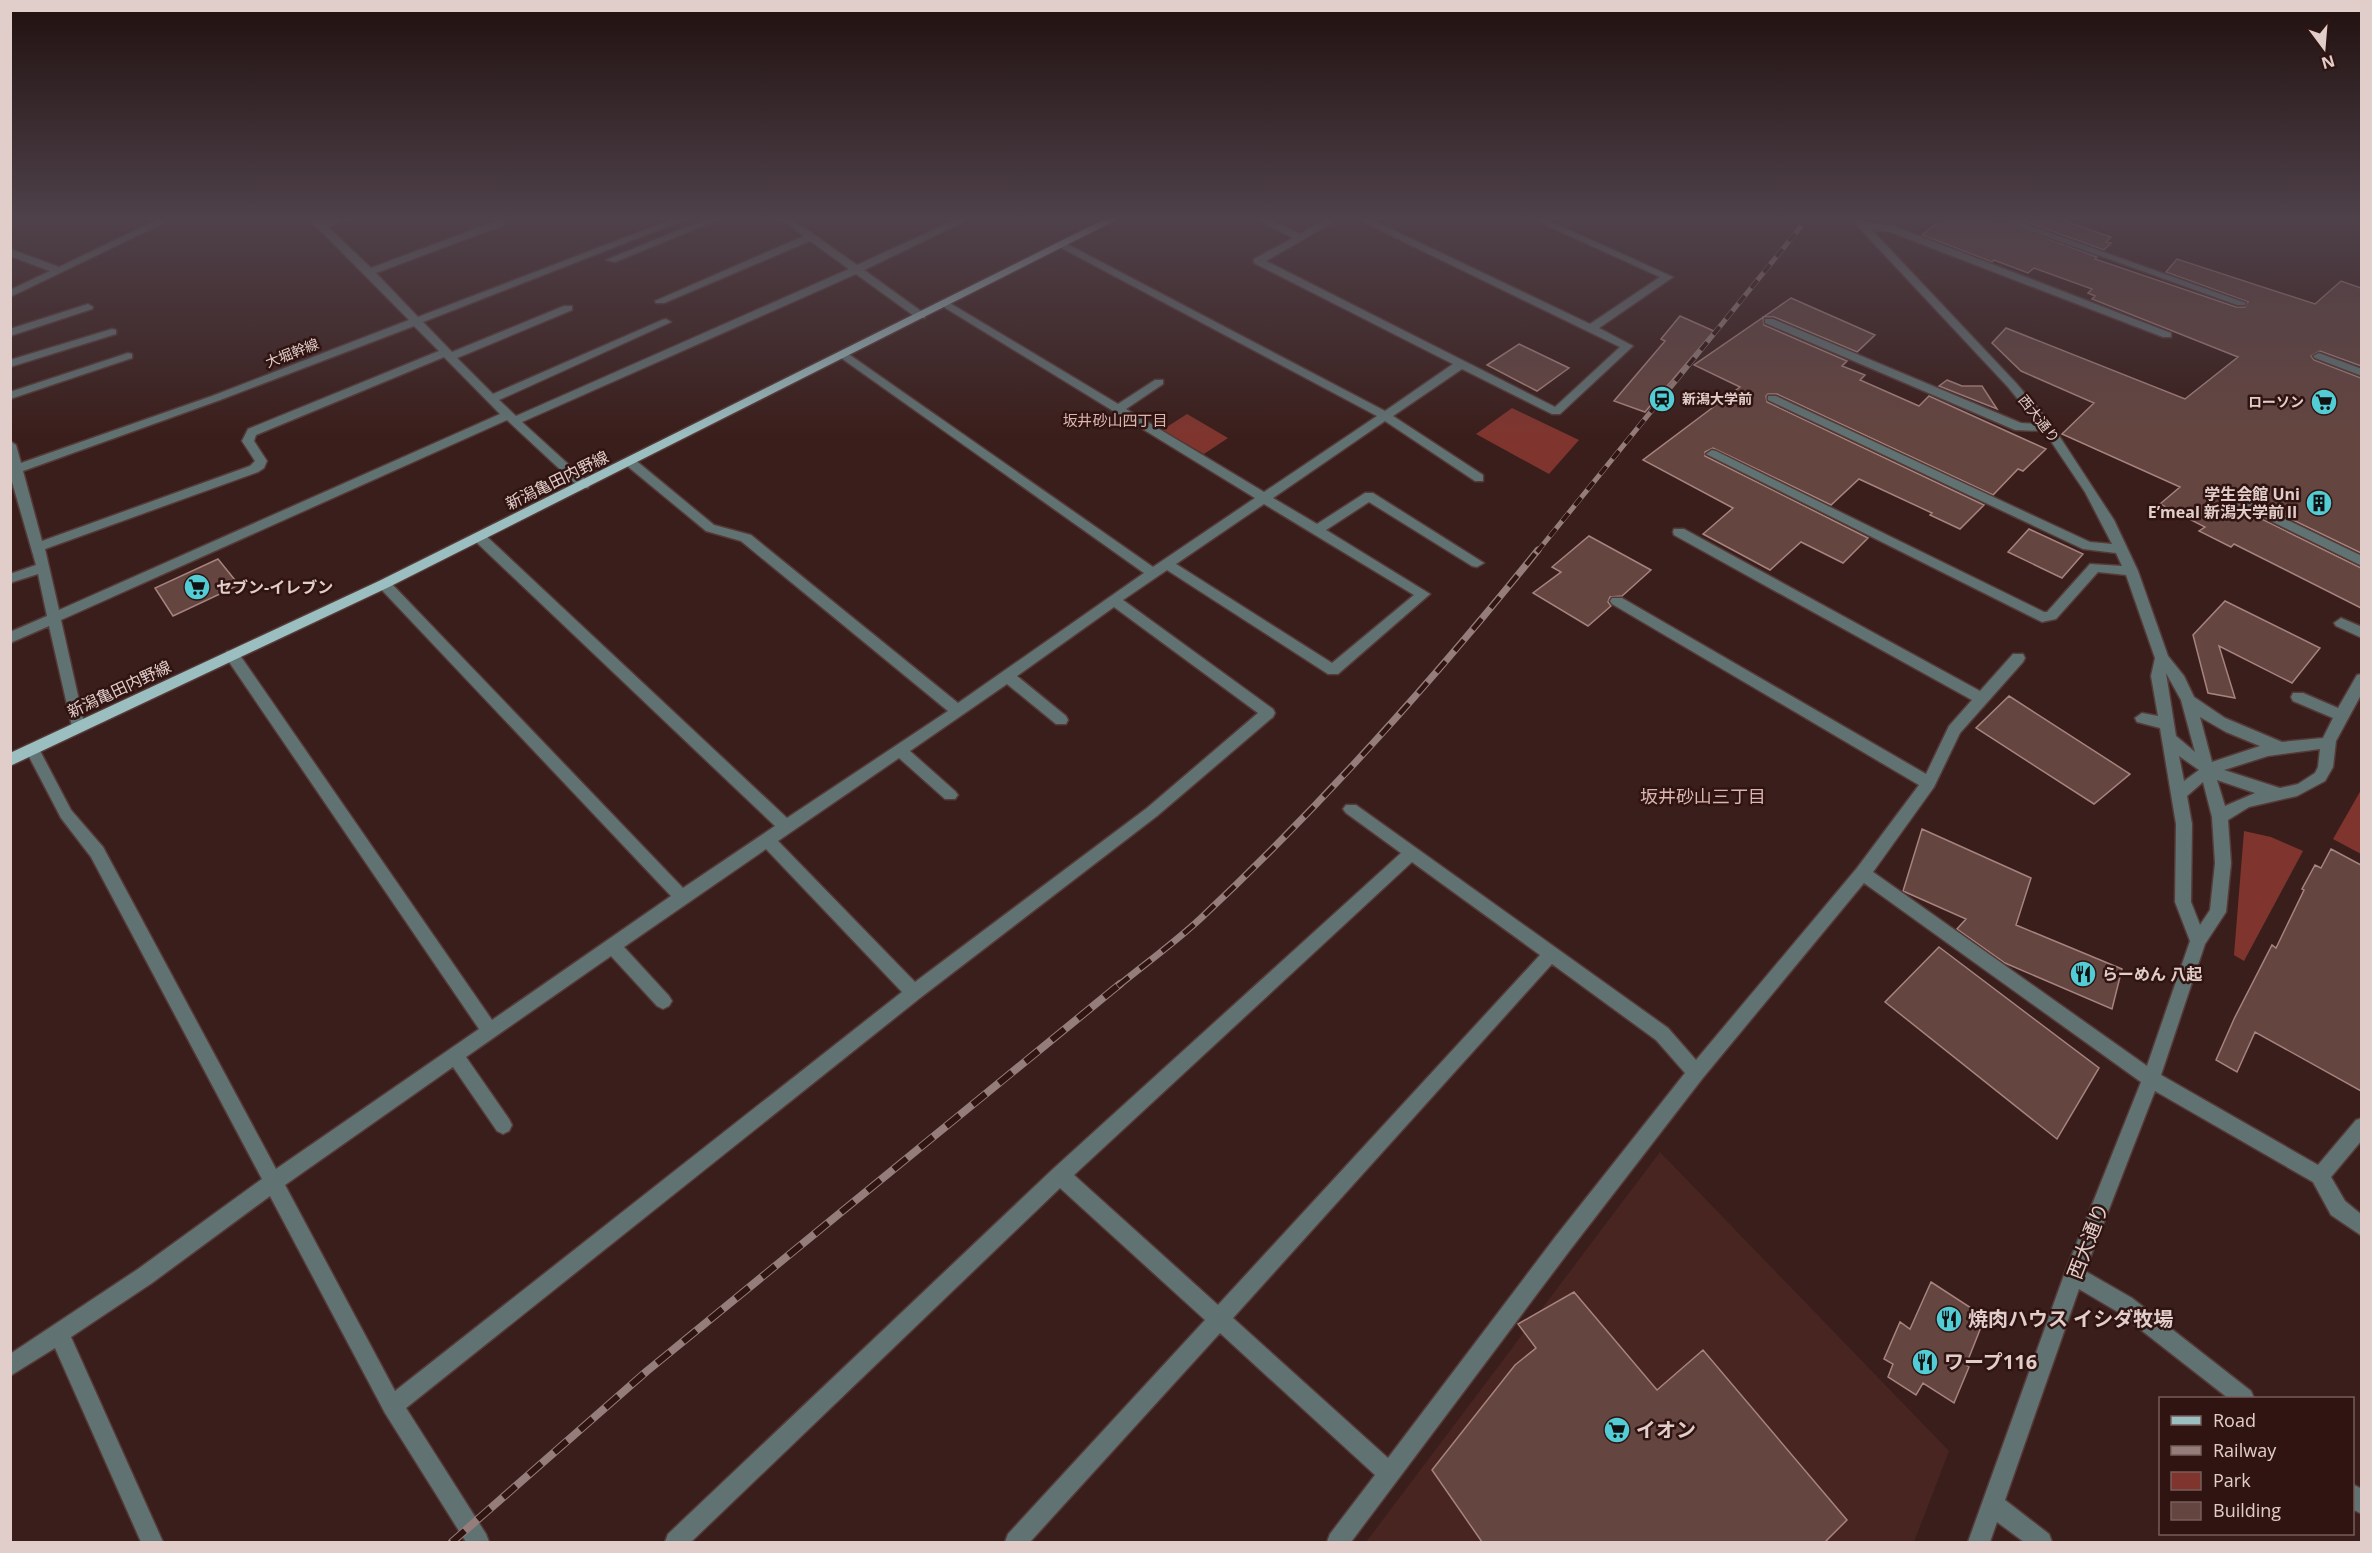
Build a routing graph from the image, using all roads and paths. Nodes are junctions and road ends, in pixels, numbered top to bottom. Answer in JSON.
{"nodes":[{"id":1,"x":387,"y":291,"type":"edge"},
{"id":2,"x":494,"y":291,"type":"edge"},
{"id":3,"x":682,"y":291,"type":"edge"},
{"id":4,"x":801,"y":291,"type":"edge"},
{"id":5,"x":888,"y":291,"type":"edge"},
{"id":6,"x":969,"y":291,"type":"edge"},
{"id":7,"x":1149,"y":291,"type":"edge"},
{"id":8,"x":1318,"y":291,"type":"edge"},
{"id":9,"x":1512,"y":291,"type":"edge"},
{"id":10,"x":1646,"y":291,"type":"edge"},
{"id":11,"x":1926,"y":291,"type":"edge"},
{"id":12,"x":2057,"y":291,"type":"edge"},
{"id":13,"x":2208,"y":291,"type":"edge"},
{"id":14,"x":660,"y":301,"type":"dead end"},
{"id":15,"x":2241,"y":303,"type":"dead end"},
{"id":16,"x":944,"y":304,"type":"junction"},
{"id":17,"x":88,"y":308,"type":"dead end"},
{"id":18,"x":568,"y":308,"type":"dead end"},
{"id":19,"x":921,"y":315,"type":"junction"},
{"id":20,"x":1769,"y":321,"type":"dead end"},
{"id":21,"x":415,"y":322,"type":"junction"},
{"id":22,"x":666,"y":322,"type":"dead end"},
{"id":23,"x":1590,"y":329,"type":"junction"},
{"id":24,"x":112,"y":332,"type":"dead end"},
{"id":25,"x":10,"y":333,"type":"edge"},
{"id":26,"x":2167,"y":335,"type":"dead end"},
{"id":27,"x":447,"y":355,"type":"junction"},
{"id":28,"x":843,"y":355,"type":"junction"},
{"id":29,"x":128,"y":356,"type":"dead end"},
{"id":30,"x":2319,"y":356,"type":"dead end"},
{"id":31,"x":10,"y":364,"type":"edge"},
{"id":32,"x":1461,"y":364,"type":"junction"},
{"id":33,"x":2361,"y":373,"type":"edge"},
{"id":34,"x":1159,"y":382,"type":"dead end"},
{"id":35,"x":10,"y":396,"type":"edge"},
{"id":36,"x":1772,"y":398,"type":"dead end"},
{"id":37,"x":491,"y":399,"type":"junction"},
{"id":38,"x":1118,"y":409,"type":"junction"},
{"id":39,"x":1384,"y":415,"type":"junction"},
{"id":40,"x":511,"y":418,"type":"junction"},
{"id":41,"x":2048,"y":428,"type":"junction"},
{"id":42,"x":10,"y":445,"type":"edge"},
{"id":43,"x":1712,"y":454,"type":"dead end"},
{"id":44,"x":630,"y":462,"type":"junction"},
{"id":45,"x":13,"y":470,"type":"edge"},
{"id":46,"x":1479,"y":478,"type":"dead end"},
{"id":47,"x":584,"y":485,"type":"junction"},
{"id":48,"x":2228,"y":495,"type":"dead end"},
{"id":49,"x":1264,"y":497,"type":"junction"},
{"id":50,"x":1317,"y":530,"type":"junction"},
{"id":51,"x":1679,"y":532,"type":"dead end"},
{"id":52,"x":479,"y":537,"type":"junction"},
{"id":53,"x":38,"y":547,"type":"junction"},
{"id":54,"x":2122,"y":549,"type":"junction"},
{"id":55,"x":2361,"y":562,"type":"edge"},
{"id":56,"x":1477,"y":563,"type":"dead end"},
{"id":57,"x":43,"y":567,"type":"junction"},
{"id":58,"x":1160,"y":569,"type":"junction"},
{"id":59,"x":2131,"y":571,"type":"junction"},
{"id":60,"x":10,"y":579,"type":"edge"},
{"id":61,"x":384,"y":584,"type":"junction"},
{"id":62,"x":1114,"y":600,"type":"junction"},
{"id":63,"x":1617,"y":601,"type":"dead end"},
{"id":64,"x":55,"y":619,"type":"junction"},
{"id":65,"x":2341,"y":623,"type":"dead end"},
{"id":66,"x":2361,"y":633,"type":"edge"},
{"id":67,"x":10,"y":638,"type":"edge"},
{"id":68,"x":232,"y":655,"type":"junction"},
{"id":69,"x":2018,"y":658,"type":"dead end"},
{"id":70,"x":2162,"y":658,"type":"junction"},
{"id":71,"x":1007,"y":676,"type":"junction"},
{"id":72,"x":2360,"y":687,"type":"edge"},
{"id":73,"x":2298,"y":697,"type":"dead end"},
{"id":74,"x":1981,"y":698,"type":"junction"},
{"id":75,"x":2188,"y":700,"type":"junction"},
{"id":76,"x":958,"y":711,"type":"junction"},
{"id":77,"x":2342,"y":716,"type":"junction"},
{"id":78,"x":2142,"y":718,"type":"dead end"},
{"id":79,"x":1061,"y":720,"type":"dead end"},
{"id":80,"x":2168,"y":724,"type":"junction"},
{"id":81,"x":78,"y":727,"type":"junction"},
{"id":82,"x":2171,"y":740,"type":"junction"},
{"id":83,"x":2327,"y":743,"type":"junction"},
{"id":84,"x":2279,"y":747,"type":"junction"},
{"id":85,"x":32,"y":749,"type":"junction"},
{"id":86,"x":900,"y":750,"type":"junction"},
{"id":87,"x":10,"y":759,"type":"edge"},
{"id":88,"x":2208,"y":770,"type":"junction"},
{"id":89,"x":1929,"y":783,"type":"junction"},
{"id":90,"x":2180,"y":793,"type":"junction"},
{"id":91,"x":2277,"y":794,"type":"junction"},
{"id":92,"x":950,"y":795,"type":"dead end"},
{"id":93,"x":1351,"y":809,"type":"dead end"},
{"id":94,"x":2220,"y":817,"type":"junction"},
{"id":95,"x":786,"y":827,"type":"junction"},
{"id":96,"x":767,"y":840,"type":"junction"},
{"id":97,"x":1412,"y":853,"type":"junction"},
{"id":98,"x":1863,"y":873,"type":"junction"},
{"id":99,"x":682,"y":897,"type":"junction"},
{"id":100,"x":2198,"y":941,"type":"junction"},
{"id":101,"x":613,"y":946,"type":"junction"},
{"id":102,"x":1551,"y":954,"type":"junction"},
{"id":103,"x":914,"y":993,"type":"junction"},
{"id":104,"x":663,"y":1001,"type":"dead end"},
{"id":105,"x":491,"y":1032,"type":"junction"},
{"id":106,"x":455,"y":1056,"type":"junction"},
{"id":107,"x":1696,"y":1073,"type":"junction"},
{"id":108,"x":2151,"y":1079,"type":"junction"},
{"id":109,"x":503,"y":1125,"type":"dead end"},
{"id":110,"x":2361,"y":1126,"type":"edge"},
{"id":111,"x":1060,"y":1175,"type":"junction"},
{"id":112,"x":2320,"y":1176,"type":"junction"},
{"id":113,"x":272,"y":1183,"type":"junction"},
{"id":114,"x":2361,"y":1227,"type":"edge"},
{"id":115,"x":2074,"y":1275,"type":"junction"},
{"id":116,"x":1219,"y":1319,"type":"junction"},
{"id":117,"x":59,"y":1333,"type":"junction"},
{"id":118,"x":10,"y":1366,"type":"edge"},
{"id":119,"x":2243,"y":1397,"type":"edge"},
{"id":120,"x":392,"y":1406,"type":"junction"},
{"id":121,"x":1390,"y":1474,"type":"junction"},
{"id":122,"x":1992,"y":1504,"type":"junction"},
{"id":123,"x":152,"y":1542,"type":"edge"},
{"id":124,"x":478,"y":1542,"type":"edge"},
{"id":125,"x":675,"y":1542,"type":"edge"},
{"id":126,"x":1016,"y":1542,"type":"edge"},
{"id":127,"x":1338,"y":1542,"type":"edge"},
{"id":128,"x":1979,"y":1542,"type":"edge"},
{"id":129,"x":2041,"y":1542,"type":"edge"}],
"edges":[{"from":1,"to":21,"type":"street"},
{"from":2,"to":21,"type":"street","name":"大堀幹線"},
{"from":3,"to":14,"type":"street"},
{"from":4,"to":40,"type":"street"},
{"from":5,"to":19,"type":"street"},
{"from":6,"to":16,"type":"main road","name":"新潟亀田内野線"},
{"from":7,"to":39,"type":"street"},
{"from":8,"to":32,"type":"street"},
{"from":9,"to":23,"type":"street"},
{"from":10,"to":23,"type":"street"},
{"from":11,"to":41,"type":"street","name":"西大通り"},
{"from":12,"to":26,"type":"street"},
{"from":13,"to":15,"type":"street"},
{"from":16,"to":19,"type":"main road","name":"新潟亀田内野線"},
{"from":16,"to":38,"type":"street"},
{"from":17,"to":25,"type":"street"},
{"from":18,"to":27,"type":"street"},
{"from":19,"to":28,"type":"main road","name":"新潟亀田内野線"},
{"from":20,"to":41,"type":"street"},
{"from":21,"to":27,"type":"street"},
{"from":21,"to":45,"type":"street","name":"大堀幹線"},
{"from":22,"to":37,"type":"street"},
{"from":23,"to":32,"type":"street"},
{"from":24,"to":31,"type":"street"},
{"from":27,"to":37,"type":"street"},
{"from":27,"to":53,"type":"street"},
{"from":28,"to":44,"type":"main road","name":"新潟亀田内野線"},
{"from":28,"to":58,"type":"street"},
{"from":29,"to":35,"type":"street"},
{"from":30,"to":33,"type":"street"},
{"from":32,"to":39,"type":"street"},
{"from":34,"to":38,"type":"street"},
{"from":36,"to":54,"type":"street"},
{"from":37,"to":40,"type":"street"},
{"from":38,"to":49,"type":"street"},
{"from":39,"to":46,"type":"street"},
{"from":39,"to":49,"type":"street"},
{"from":40,"to":47,"type":"street"},
{"from":40,"to":64,"type":"street"},
{"from":41,"to":54,"type":"street","name":"西大通り"},
{"from":42,"to":45,"type":"street"},
{"from":43,"to":59,"type":"street"},
{"from":44,"to":47,"type":"main road","name":"新潟亀田内野線"},
{"from":44,"to":76,"type":"street"},
{"from":45,"to":53,"type":"street"},
{"from":47,"to":52,"type":"main road","name":"新潟亀田内野線"},
{"from":48,"to":55,"type":"street"},
{"from":49,"to":50,"type":"street"},
{"from":49,"to":58,"type":"street"},
{"from":50,"to":56,"type":"street"},
{"from":50,"to":58,"type":"street"},
{"from":51,"to":74,"type":"street"},
{"from":52,"to":61,"type":"main road","name":"新潟亀田内野線"},
{"from":52,"to":95,"type":"street"},
{"from":53,"to":57,"type":"street"},
{"from":54,"to":59,"type":"street","name":"西大通り"},
{"from":57,"to":60,"type":"street"},
{"from":57,"to":64,"type":"street"},
{"from":58,"to":62,"type":"street"},
{"from":59,"to":70,"type":"street","name":"西大通り"},
{"from":61,"to":68,"type":"main road","name":"新潟亀田内野線"},
{"from":61,"to":99,"type":"street"},
{"from":62,"to":71,"type":"street"},
{"from":62,"to":103,"type":"street"},
{"from":63,"to":89,"type":"street"},
{"from":64,"to":67,"type":"street"},
{"from":64,"to":81,"type":"street"},
{"from":65,"to":66,"type":"street"},
{"from":68,"to":81,"type":"main road","name":"新潟亀田内野線"},
{"from":68,"to":105,"type":"street"},
{"from":69,"to":74,"type":"street"},
{"from":70,"to":75,"type":"street","name":"西大通り"},
{"from":70,"to":80,"type":"street","name":"西大通り"},
{"from":71,"to":76,"type":"street"},
{"from":71,"to":79,"type":"street"},
{"from":72,"to":77,"type":"street"},
{"from":73,"to":77,"type":"street"},
{"from":74,"to":89,"type":"street"},
{"from":75,"to":84,"type":"street"},
{"from":75,"to":88,"type":"street","name":"西大通り"},
{"from":76,"to":86,"type":"street"},
{"from":77,"to":83,"type":"street"},
{"from":78,"to":80,"type":"street"},
{"from":80,"to":82,"type":"street","name":"西大通り"},
{"from":81,"to":85,"type":"main road","name":"新潟亀田内野線"},
{"from":82,"to":88,"type":"street"},
{"from":82,"to":90,"type":"street","name":"西大通り"},
{"from":83,"to":84,"type":"street"},
{"from":83,"to":91,"type":"street"},
{"from":84,"to":88,"type":"street"},
{"from":85,"to":87,"type":"main road","name":"新潟亀田内野線"},
{"from":85,"to":113,"type":"street"},
{"from":86,"to":92,"type":"street"},
{"from":86,"to":95,"type":"street"},
{"from":88,"to":90,"type":"street"},
{"from":88,"to":91,"type":"street"},
{"from":88,"to":94,"type":"street","name":"西大通り"},
{"from":89,"to":98,"type":"street"},
{"from":90,"to":100,"type":"street","name":"西大通り"},
{"from":91,"to":94,"type":"street"},
{"from":93,"to":97,"type":"street"},
{"from":94,"to":100,"type":"street","name":"西大通り"},
{"from":95,"to":96,"type":"street"},
{"from":96,"to":99,"type":"street"},
{"from":96,"to":103,"type":"street"},
{"from":97,"to":102,"type":"street"},
{"from":97,"to":111,"type":"street"},
{"from":98,"to":107,"type":"street"},
{"from":98,"to":108,"type":"street"},
{"from":99,"to":101,"type":"street"},
{"from":100,"to":108,"type":"street","name":"西大通り"},
{"from":101,"to":104,"type":"street"},
{"from":101,"to":105,"type":"street"},
{"from":102,"to":107,"type":"street"},
{"from":102,"to":116,"type":"street"},
{"from":103,"to":120,"type":"street"},
{"from":105,"to":106,"type":"street"},
{"from":106,"to":109,"type":"street"},
{"from":106,"to":113,"type":"street"},
{"from":107,"to":121,"type":"street"},
{"from":108,"to":112,"type":"street"},
{"from":108,"to":115,"type":"street","name":"西大通り"},
{"from":110,"to":112,"type":"street"},
{"from":111,"to":116,"type":"street"},
{"from":111,"to":125,"type":"street"},
{"from":112,"to":114,"type":"street"},
{"from":113,"to":117,"type":"street"},
{"from":113,"to":120,"type":"street"},
{"from":115,"to":119,"type":"street"},
{"from":115,"to":122,"type":"street","name":"西大通り"},
{"from":116,"to":121,"type":"street"},
{"from":116,"to":126,"type":"street"},
{"from":117,"to":118,"type":"street"},
{"from":117,"to":123,"type":"street"},
{"from":120,"to":124,"type":"street"},
{"from":121,"to":127,"type":"street"},
{"from":122,"to":128,"type":"street","name":"西大通り"},
{"from":122,"to":129,"type":"street"}]}
